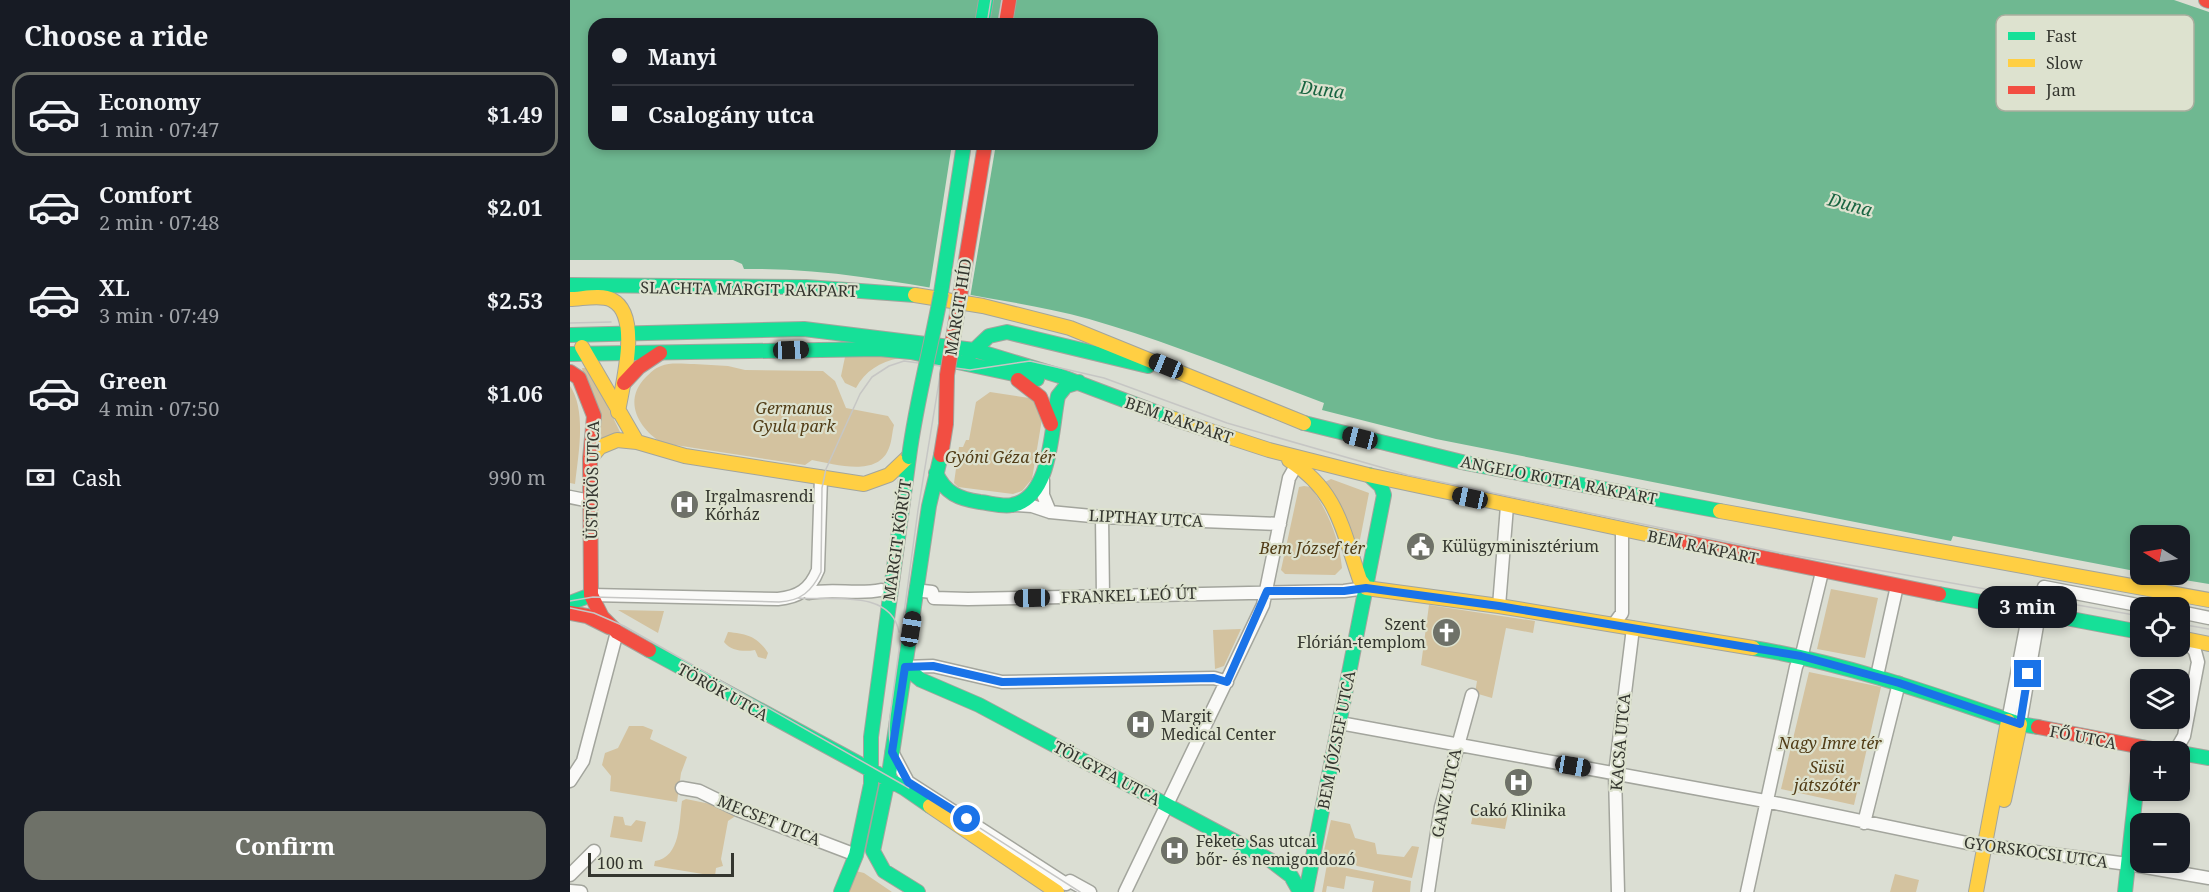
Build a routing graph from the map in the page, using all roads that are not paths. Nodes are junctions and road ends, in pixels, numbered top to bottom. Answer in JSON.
{"nodes":[{"id":1,"x":986,"y":0,"type":"edge"},
{"id":2,"x":1009,"y":0,"type":"edge"},
{"id":3,"x":983,"y":18,"type":"edge"},
{"id":4,"x":1006,"y":18,"type":"edge"},
{"id":5,"x":963,"y":150,"type":"edge"},
{"id":6,"x":984,"y":150,"type":"edge"},
{"id":7,"x":570,"y":285,"type":"edge"},
{"id":8,"x":927,"y":298,"type":"joint"},
{"id":9,"x":570,"y":299,"type":"edge"},
{"id":10,"x":603,"y":333,"type":"junction"},
{"id":11,"x":628,"y":333,"type":"junction"},
{"id":12,"x":570,"y":335,"type":"edge"},
{"id":13,"x":577,"y":350,"type":"edge"},
{"id":14,"x":974,"y":350,"type":"junction"},
{"id":15,"x":660,"y":353,"type":"junction"},
{"id":16,"x":626,"y":354,"type":"junction"},
{"id":17,"x":962,"y":362,"type":"junction"},
{"id":18,"x":1172,"y":369,"type":"junction"},
{"id":19,"x":998,"y":370,"type":"junction"},
{"id":20,"x":575,"y":375,"type":"edge"},
{"id":21,"x":624,"y":382,"type":"junction"},
{"id":22,"x":1078,"y":386,"type":"junction"},
{"id":23,"x":618,"y":412,"type":"junction"},
{"id":24,"x":1052,"y":426,"type":"junction"},
{"id":25,"x":637,"y":442,"type":"junction"},
{"id":26,"x":1269,"y":450,"type":"junction"},
{"id":27,"x":590,"y":459,"type":"junction"},
{"id":28,"x":1320,"y":462,"type":"junction"},
{"id":29,"x":1297,"y":464,"type":"junction"},
{"id":30,"x":905,"y":465,"type":"junction"},
{"id":31,"x":937,"y":472,"type":"junction"},
{"id":32,"x":1368,"y":475,"type":"junction"},
{"id":33,"x":821,"y":477,"type":"junction"},
{"id":34,"x":1043,"y":480,"type":"junction"},
{"id":35,"x":570,"y":497,"type":"edge"},
{"id":36,"x":590,"y":501,"type":"junction"},
{"id":37,"x":1014,"y":505,"type":"junction"},
{"id":38,"x":1507,"y":506,"type":"junction"},
{"id":39,"x":1050,"y":512,"type":"junction"},
{"id":40,"x":1102,"y":517,"type":"junction"},
{"id":41,"x":1280,"y":524,"type":"junction"},
{"id":42,"x":1623,"y":531,"type":"junction"},
{"id":43,"x":1822,"y":572,"type":"junction"},
{"id":44,"x":1898,"y":586,"type":"junction"},
{"id":45,"x":2044,"y":587,"type":"dead end"},
{"id":46,"x":1366,"y":588,"type":"junction"},
{"id":47,"x":881,"y":590,"type":"dead end"},
{"id":48,"x":808,"y":591,"type":"junction"},
{"id":49,"x":923,"y":591,"type":"dead end"},
{"id":50,"x":1267,"y":591,"type":"junction"},
{"id":51,"x":591,"y":595,"type":"junction"},
{"id":52,"x":1103,"y":596,"type":"junction"},
{"id":53,"x":570,"y":598,"type":"edge"},
{"id":54,"x":2209,"y":600,"type":"edge"},
{"id":55,"x":570,"y":603,"type":"edge"},
{"id":56,"x":2130,"y":604,"type":"edge"},
{"id":57,"x":1499,"y":606,"type":"junction"},
{"id":58,"x":570,"y":613,"type":"edge"},
{"id":59,"x":2034,"y":613,"type":"junction"},
{"id":60,"x":2190,"y":614,"type":"edge"},
{"id":61,"x":2209,"y":618,"type":"edge"},
{"id":62,"x":1614,"y":624,"type":"junction"},
{"id":63,"x":1633,"y":628,"type":"junction"},
{"id":64,"x":2130,"y":630,"type":"edge"},
{"id":65,"x":617,"y":632,"type":"junction"},
{"id":66,"x":2190,"y":640,"type":"edge"},
{"id":67,"x":2209,"y":644,"type":"edge"},
{"id":68,"x":2190,"y":646,"type":"edge"},
{"id":69,"x":1801,"y":656,"type":"junction"},
{"id":70,"x":905,"y":667,"type":"junction"},
{"id":71,"x":1877,"y":676,"type":"junction"},
{"id":72,"x":1227,"y":682,"type":"junction"},
{"id":73,"x":1899,"y":683,"type":"junction"},
{"id":74,"x":1472,"y":695,"type":"dead end"},
{"id":75,"x":2014,"y":722,"type":"junction"},
{"id":76,"x":1340,"y":723,"type":"junction"},
{"id":77,"x":2181,"y":741,"type":"edge"},
{"id":78,"x":1456,"y":745,"type":"junction"},
{"id":79,"x":2130,"y":749,"type":"edge"},
{"id":80,"x":892,"y":752,"type":"junction"},
{"id":81,"x":2190,"y":755,"type":"edge"},
{"id":82,"x":2209,"y":758,"type":"edge"},
{"id":83,"x":871,"y":771,"type":"junction"},
{"id":84,"x":1615,"y":774,"type":"junction"},
{"id":85,"x":888,"y":778,"type":"junction"},
{"id":86,"x":570,"y":781,"type":"edge"},
{"id":87,"x":682,"y":788,"type":"dead end"},
{"id":88,"x":1765,"y":801,"type":"junction"},
{"id":89,"x":2134,"y":801,"type":"edge"},
{"id":90,"x":1168,"y":806,"type":"junction"},
{"id":91,"x":1864,"y":823,"type":"junction"},
{"id":92,"x":1990,"y":846,"type":"junction"},
{"id":93,"x":594,"y":851,"type":"dead end"},
{"id":94,"x":856,"y":855,"type":"junction"},
{"id":95,"x":2128,"y":864,"type":"junction"},
{"id":96,"x":570,"y":875,"type":"edge"},
{"id":97,"x":2209,"y":878,"type":"edge"},
{"id":98,"x":1060,"y":889,"type":"edge"},
{"id":99,"x":570,"y":891,"type":"edge"},
{"id":100,"x":581,"y":892,"type":"edge"},
{"id":101,"x":841,"y":892,"type":"edge"},
{"id":102,"x":918,"y":892,"type":"edge"},
{"id":103,"x":1090,"y":892,"type":"edge"},
{"id":104,"x":1125,"y":892,"type":"edge"},
{"id":105,"x":1300,"y":892,"type":"edge"},
{"id":106,"x":1306,"y":892,"type":"edge"},
{"id":107,"x":1428,"y":892,"type":"edge"},
{"id":108,"x":1618,"y":892,"type":"edge"},
{"id":109,"x":1747,"y":892,"type":"edge"},
{"id":110,"x":1976,"y":892,"type":"edge"},
{"id":111,"x":1988,"y":892,"type":"edge"},
{"id":112,"x":2125,"y":892,"type":"edge"}],
"edges":[{"from":1,"to":3,"type":"main road"},
{"from":2,"to":4,"type":"main road"},
{"from":5,"to":30,"type":"main road","name":"MARGIT HÍD","bridge":true},
{"from":6,"to":31,"type":"main road","name":"MARGIT HÍD","bridge":true},
{"from":7,"to":8,"type":"main road","name":"SLACHTA MARGIT RAKPART"},
{"from":8,"to":18,"type":"main road","name":"ANGELO ROTTA RAKPART"},
{"from":9,"to":11,"type":"main road"},
{"from":10,"to":11,"type":"main road","name":"BEM RAKPART"},
{"from":10,"to":12,"type":"main road","name":"BEM RAKPART"},
{"from":10,"to":13,"type":"main road"},
{"from":11,"to":14,"type":"main road","name":"BEM RAKPART"},
{"from":11,"to":16,"type":"main road"},
{"from":13,"to":16,"type":"main road","name":"BEM RAKPART"},
{"from":13,"to":20,"type":"main road","name":"ÜSTÖKÖS UTCA"},
{"from":13,"to":23,"type":"main road"},
{"from":14,"to":17,"type":"main road"},
{"from":14,"to":18,"type":"main road"},
{"from":14,"to":22,"type":"main road","name":"BEM RAKPART"},
{"from":15,"to":16,"type":"main road","name":"BEM RAKPART"},
{"from":15,"to":17,"type":"main road","name":"BEM RAKPART"},
{"from":15,"to":21,"type":"main road"},
{"from":16,"to":21,"type":"main road"},
{"from":17,"to":19,"type":"main road","name":"BEM RAKPART"},
{"from":18,"to":54,"type":"main road","name":"ANGELO ROTTA RAKPART"},
{"from":19,"to":22,"type":"main road","name":"BEM RAKPART"},
{"from":19,"to":24,"type":"main road"},
{"from":20,"to":27,"type":"main road","name":"ÜSTÖKÖS UTCA"},
{"from":21,"to":23,"type":"main road"},
{"from":22,"to":24,"type":"main road"},
{"from":22,"to":26,"type":"main road","name":"BEM RAKPART"},
{"from":23,"to":25,"type":"main road"},
{"from":24,"to":34,"type":"main road"},
{"from":25,"to":27,"type":"main road"},
{"from":25,"to":33,"type":"main road"},
{"from":26,"to":28,"type":"main road","name":"BEM RAKPART"},
{"from":26,"to":29,"type":"main road","name":"BEM RAKPART"},
{"from":27,"to":36,"type":"main road","name":"ÜSTÖKÖS UTCA"},
{"from":28,"to":29,"type":"street"},
{"from":28,"to":32,"type":"main road","name":"BEM RAKPART"},
{"from":29,"to":41,"type":"street"},
{"from":29,"to":46,"type":"main road"},
{"from":30,"to":33,"type":"main road"},
{"from":30,"to":83,"type":"main road","name":"MARGIT KÖRÚT"},
{"from":31,"to":37,"type":"main road"},
{"from":31,"to":70,"type":"main road","name":"MARGIT KÖRÚT"},
{"from":32,"to":38,"type":"main road","name":"BEM RAKPART"},
{"from":32,"to":46,"type":"main road"},
{"from":33,"to":48,"type":"street"},
{"from":34,"to":37,"type":"main road"},
{"from":34,"to":39,"type":"street"},
{"from":35,"to":36,"type":"street"},
{"from":36,"to":51,"type":"main road","name":"ÜSTÖKÖS UTCA"},
{"from":37,"to":39,"type":"street","name":"LIPTHAY UTCA"},
{"from":38,"to":42,"type":"main road","name":"BEM RAKPART"},
{"from":38,"to":57,"type":"street"},
{"from":39,"to":40,"type":"street","name":"LIPTHAY UTCA"},
{"from":40,"to":41,"type":"street","name":"LIPTHAY UTCA"},
{"from":40,"to":52,"type":"street"},
{"from":41,"to":50,"type":"street"},
{"from":42,"to":43,"type":"main road","name":"BEM RAKPART"},
{"from":42,"to":62,"type":"street"},
{"from":43,"to":44,"type":"main road","name":"BEM RAKPART"},
{"from":43,"to":69,"type":"street"},
{"from":44,"to":59,"type":"main road","name":"BEM RAKPART"},
{"from":44,"to":71,"type":"street"},
{"from":45,"to":56,"type":"street"},
{"from":46,"to":50,"type":"street"},
{"from":46,"to":57,"type":"main road","name":"FŐ UTCA"},
{"from":46,"to":76,"type":"main road","name":"BEM JÓZSEF UTCA"},
{"from":47,"to":48,"type":"street"},
{"from":48,"to":51,"type":"street"},
{"from":49,"to":52,"type":"street","name":"FRANKEL LEÓ ÚT"},
{"from":50,"to":52,"type":"street","name":"FRANKEL LEÓ ÚT"},
{"from":50,"to":72,"type":"street"},
{"from":51,"to":53,"type":"main road"},
{"from":51,"to":55,"type":"main road"},
{"from":51,"to":65,"type":"main road","name":"TÖRÖK UTCA"},
{"from":57,"to":62,"type":"main road","name":"FŐ UTCA"},
{"from":58,"to":65,"type":"main road"},
{"from":59,"to":64,"type":"main road","name":"BEM RAKPART"},
{"from":59,"to":75,"type":"street"},
{"from":60,"to":61,"type":"street"},
{"from":62,"to":63,"type":"main road","name":"FŐ UTCA"},
{"from":63,"to":69,"type":"main road","name":"FŐ UTCA"},
{"from":63,"to":84,"type":"street","name":"KACSA UTCA"},
{"from":65,"to":83,"type":"main road","name":"TÖRÖK UTCA"},
{"from":65,"to":86,"type":"street"},
{"from":66,"to":67,"type":"main road"},
{"from":68,"to":77,"type":"street"},
{"from":69,"to":71,"type":"main road","name":"FŐ UTCA"},
{"from":69,"to":88,"type":"street"},
{"from":70,"to":72,"type":"street"},
{"from":70,"to":80,"type":"main road","name":"MARGIT KÖRÚT"},
{"from":70,"to":90,"type":"main road","name":"TÖLGYFA UTCA"},
{"from":71,"to":73,"type":"main road","name":"FŐ UTCA"},
{"from":72,"to":90,"type":"street"},
{"from":73,"to":75,"type":"main road","name":"FŐ UTCA"},
{"from":73,"to":91,"type":"street"},
{"from":74,"to":78,"type":"street","name":"GANZ UTCA"},
{"from":75,"to":79,"type":"main road","name":"FŐ UTCA"},
{"from":75,"to":92,"type":"main road"},
{"from":76,"to":78,"type":"street"},
{"from":76,"to":106,"type":"main road","name":"BEM JÓZSEF UTCA"},
{"from":78,"to":84,"type":"street"},
{"from":78,"to":107,"type":"street","name":"GANZ UTCA"},
{"from":80,"to":85,"type":"main road","name":"MARGIT KÖRÚT"},
{"from":80,"to":98,"type":"street"},
{"from":81,"to":82,"type":"main road"},
{"from":83,"to":85,"type":"main road"},
{"from":83,"to":94,"type":"main road","name":"MARGIT KÖRÚT"},
{"from":84,"to":88,"type":"street"},
{"from":84,"to":108,"type":"street","name":"KACSA UTCA"},
{"from":85,"to":98,"type":"main road"},
{"from":85,"to":102,"type":"main road","name":"MARGIT KÖRÚT"},
{"from":87,"to":94,"type":"street","name":"MECSET UTCA"},
{"from":88,"to":91,"type":"street"},
{"from":88,"to":109,"type":"street"},
{"from":89,"to":95,"type":"main road"},
{"from":90,"to":104,"type":"street"},
{"from":90,"to":105,"type":"main road","name":"TÖLGYFA UTCA"},
{"from":91,"to":92,"type":"street","name":"GYORSKOCSI UTCA"},
{"from":92,"to":95,"type":"street","name":"GYORSKOCSI UTCA"},
{"from":92,"to":110,"type":"main road"},
{"from":92,"to":111,"type":"main road"},
{"from":93,"to":96,"type":"street"},
{"from":94,"to":101,"type":"main road","name":"MARGIT KÖRÚT"},
{"from":95,"to":97,"type":"street","name":"GYORSKOCSI UTCA"},
{"from":95,"to":112,"type":"main road"},
{"from":98,"to":103,"type":"street"},
{"from":99,"to":100,"type":"street"}]}
